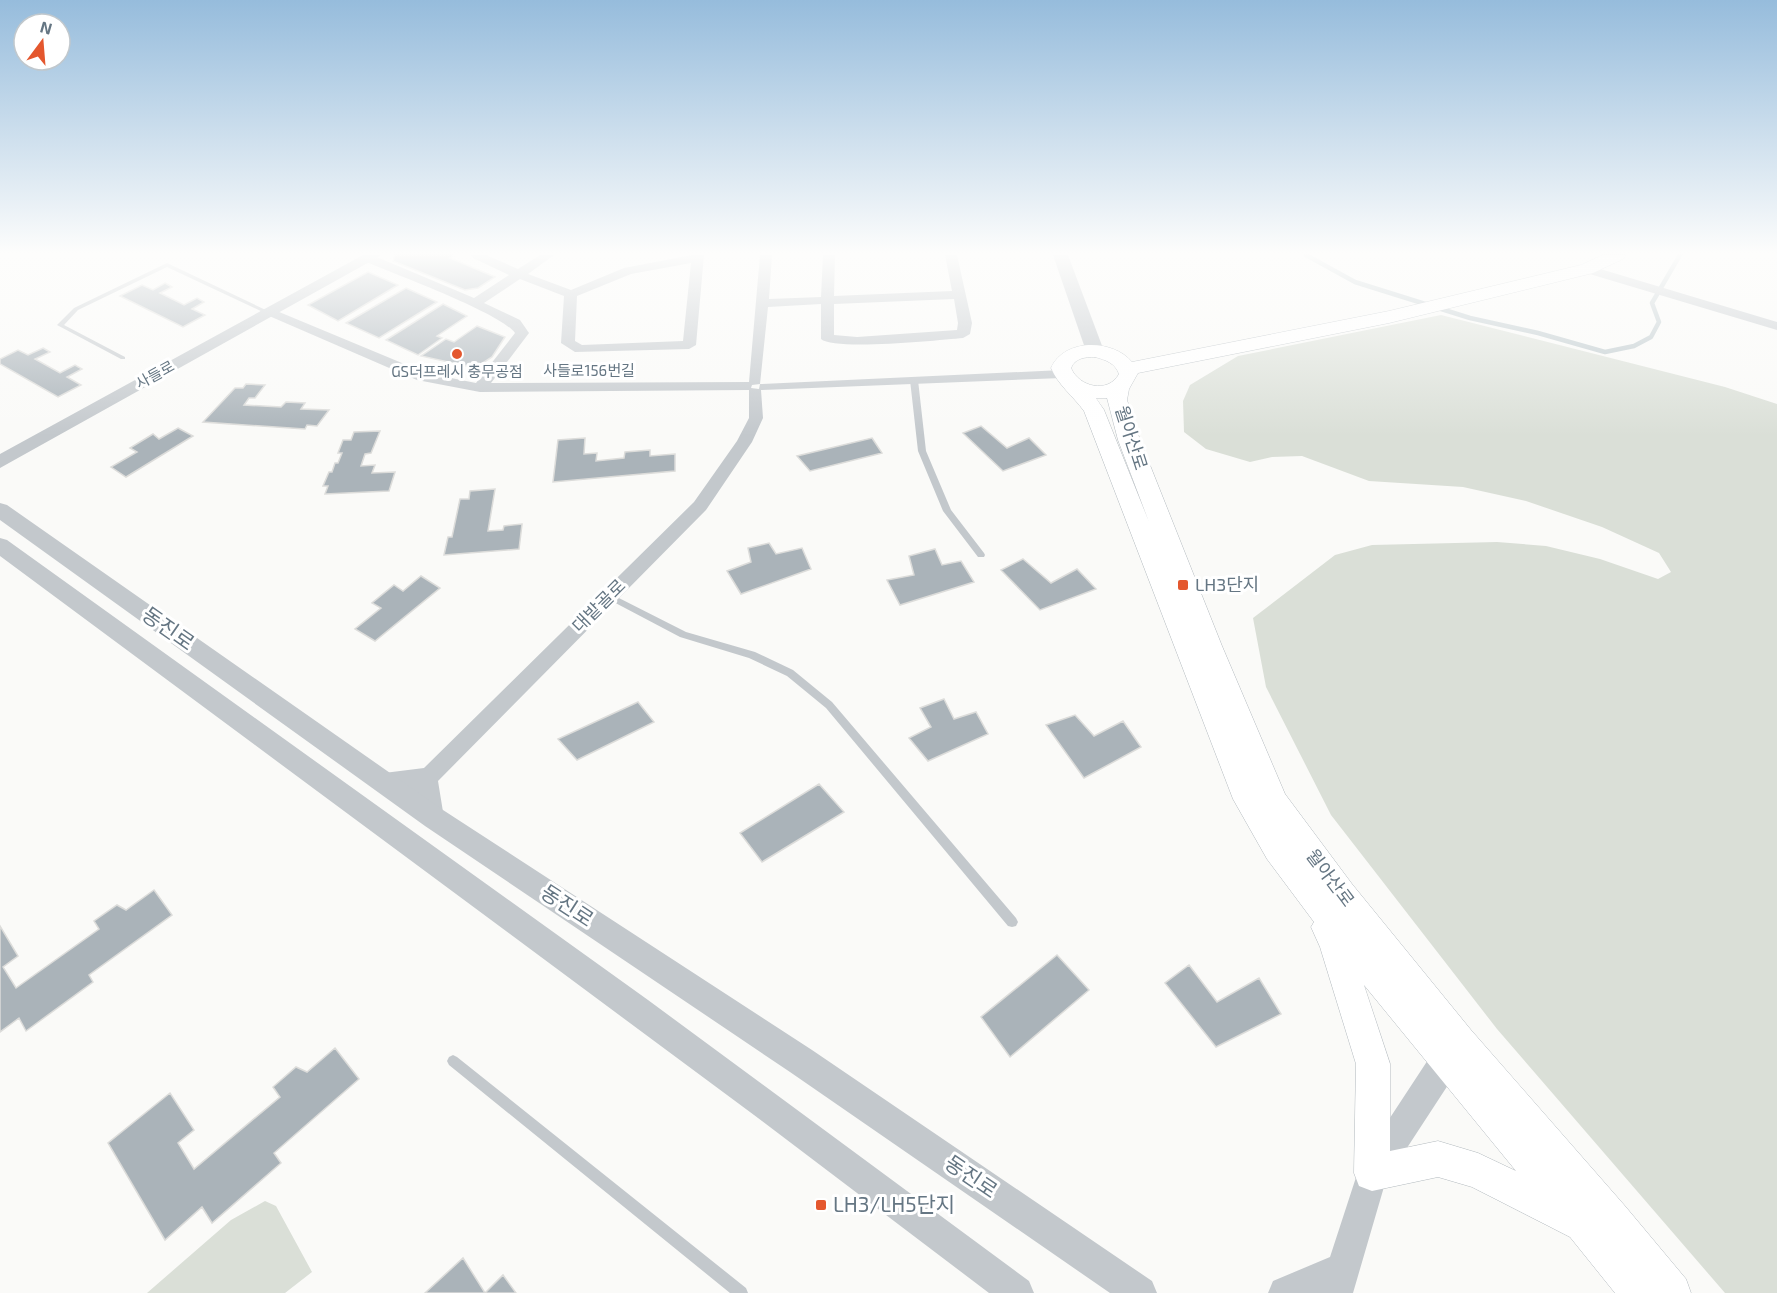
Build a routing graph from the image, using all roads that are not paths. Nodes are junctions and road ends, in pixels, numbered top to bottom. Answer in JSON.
{"nodes":[{"id":1,"x":69,"y":315,"type":"edge"},
{"id":2,"x":261,"y":315,"type":"edge"},
{"id":3,"x":275,"y":315,"type":"edge"},
{"id":4,"x":500,"y":315,"type":"edge"},
{"id":5,"x":570,"y":315,"type":"edge"},
{"id":6,"x":692,"y":315,"type":"edge"},
{"id":7,"x":761,"y":315,"type":"edge"},
{"id":8,"x":828,"y":315,"type":"edge"},
{"id":9,"x":963,"y":315,"type":"edge"},
{"id":10,"x":1082,"y":315,"type":"edge"},
{"id":11,"x":1392,"y":315,"type":"edge"},
{"id":12,"x":1741,"y":315,"type":"edge"},
{"id":13,"x":1777,"y":326,"type":"edge"},
{"id":14,"x":1095,"y":351,"type":"junction"},
{"id":15,"x":123,"y":358,"type":"dead end"},
{"id":16,"x":1123,"y":378,"type":"junction"},
{"id":17,"x":914,"y":380,"type":"junction"},
{"id":18,"x":1070,"y":381,"type":"junction"},
{"id":19,"x":755,"y":387,"type":"junction"},
{"id":20,"x":480,"y":388,"type":"junction"},
{"id":21,"x":0,"y":462,"type":"edge"},
{"id":22,"x":0,"y":510,"type":"edge"},
{"id":23,"x":0,"y":545,"type":"edge"},
{"id":24,"x":981,"y":555,"type":"dead end"},
{"id":25,"x":609,"y":596,"type":"junction"},
{"id":26,"x":417,"y":787,"type":"junction"},
{"id":27,"x":1310,"y":893,"type":"junction"},
{"id":28,"x":1012,"y":922,"type":"dead end"},
{"id":29,"x":1452,"y":1050,"type":"junction"},
{"id":30,"x":453,"y":1060,"type":"dead end"},
{"id":31,"x":1372,"y":1173,"type":"junction"},
{"id":32,"x":1584,"y":1225,"type":"junction"},
{"id":33,"x":1343,"y":1285,"type":"edge"},
{"id":34,"x":741,"y":1293,"type":"edge"},
{"id":35,"x":1017,"y":1293,"type":"edge"},
{"id":36,"x":1140,"y":1293,"type":"edge"},
{"id":37,"x":1286,"y":1293,"type":"edge"},
{"id":38,"x":1640,"y":1293,"type":"edge"},
{"id":39,"x":1672,"y":1293,"type":"edge"}],
"edges":[{"from":1,"to":15,"type":"lane"},
{"from":2,"to":21,"type":"street","name":"사들로"},
{"from":3,"to":20,"type":"street","name":"사들로156번길"},
{"from":4,"to":20,"type":"street"},
{"from":5,"to":6,"type":"street"},
{"from":7,"to":19,"type":"street","name":"대밭골로"},
{"from":8,"to":9,"type":"street"},
{"from":10,"to":14,"type":"street"},
{"from":11,"to":16,"type":"main road"},
{"from":12,"to":13,"type":"street"},
{"from":14,"to":16,"type":"main road"},
{"from":14,"to":18,"type":"main road"},
{"from":16,"to":18,"type":"main road"},
{"from":16,"to":29,"type":"main road","name":"월아산로"},
{"from":17,"to":18,"type":"street","name":"사들로156번길"},
{"from":17,"to":19,"type":"street","name":"사들로156번길"},
{"from":17,"to":24,"type":"lane"},
{"from":18,"to":27,"type":"main road"},
{"from":19,"to":20,"type":"street","name":"사들로156번길"},
{"from":19,"to":25,"type":"street","name":"대밭골로"},
{"from":22,"to":26,"type":"street","name":"동진로"},
{"from":23,"to":35,"type":"street","name":"동진로"},
{"from":25,"to":26,"type":"street","name":"대밭골로"},
{"from":25,"to":28,"type":"lane"},
{"from":26,"to":36,"type":"street","name":"동진로"},
{"from":27,"to":29,"type":"main road"},
{"from":27,"to":31,"type":"main road"},
{"from":29,"to":31,"type":"street"},
{"from":29,"to":32,"type":"main road"},
{"from":29,"to":39,"type":"main road","name":"월아산로"},
{"from":30,"to":34,"type":"lane"},
{"from":31,"to":32,"type":"main road"},
{"from":31,"to":33,"type":"street"},
{"from":32,"to":38,"type":"main road"},
{"from":33,"to":37,"type":"street"}]}
